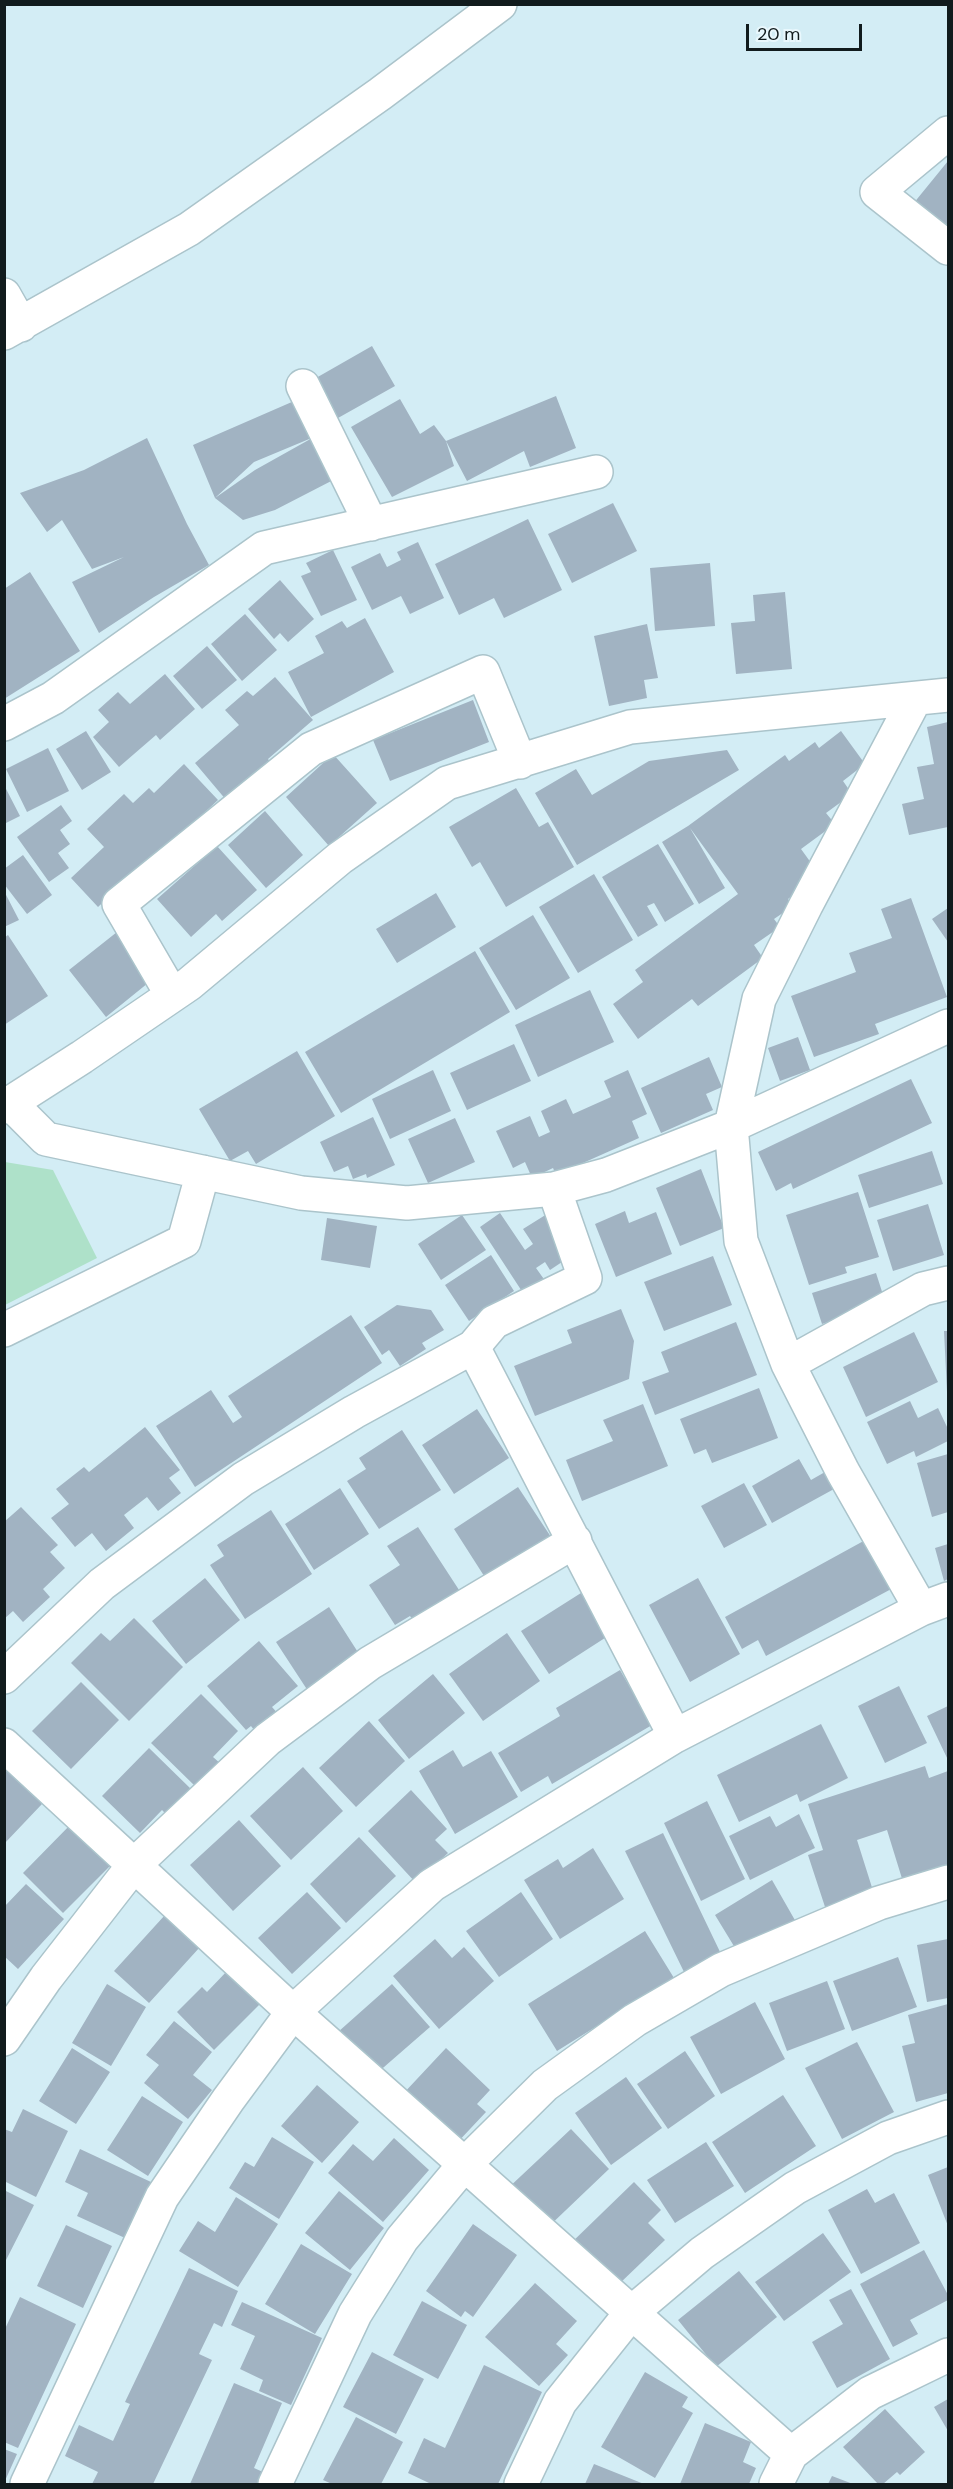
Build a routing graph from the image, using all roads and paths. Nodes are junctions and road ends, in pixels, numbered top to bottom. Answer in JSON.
{"nodes":[{"id":1,"x":500,"y":4,"type":"edge"},
{"id":2,"x":948,"y":134,"type":"edge"},
{"id":3,"x":948,"y":248,"type":"edge"},
{"id":4,"x":4,"y":295,"type":"edge"},
{"id":5,"x":13,"y":329,"type":"edge"},
{"id":6,"x":303,"y":386,"type":"dead end"},
{"id":7,"x":596,"y":472,"type":"dead end"},
{"id":8,"x":371,"y":524,"type":"junction"},
{"id":9,"x":948,"y":694,"type":"edge"},
{"id":10,"x":915,"y":699,"type":"junction"},
{"id":11,"x":4,"y":724,"type":"edge"},
{"id":12,"x":520,"y":762,"type":"junction"},
{"id":13,"x":172,"y":995,"type":"junction"},
{"id":14,"x":948,"y":1026,"type":"edge"},
{"id":15,"x":7,"y":1105,"type":"edge"},
{"id":16,"x":731,"y":1126,"type":"junction"},
{"id":17,"x":203,"y":1172,"type":"junction"},
{"id":18,"x":554,"y":1189,"type":"junction"},
{"id":19,"x":948,"y":1283,"type":"edge"},
{"id":20,"x":4,"y":1330,"type":"edge"},
{"id":21,"x":473,"y":1347,"type":"junction"},
{"id":22,"x":788,"y":1364,"type":"junction"},
{"id":23,"x":574,"y":1541,"type":"junction"},
{"id":24,"x":935,"y":1604,"type":"edge"},
{"id":25,"x":4,"y":1677,"type":"edge"},
{"id":26,"x":675,"y":1736,"type":"junction"},
{"id":27,"x":4,"y":1745,"type":"edge"},
{"id":28,"x":134,"y":1865,"type":"junction"},
{"id":29,"x":948,"y":1882,"type":"edge"},
{"id":30,"x":292,"y":2012,"type":"junction"},
{"id":31,"x":4,"y":2039,"type":"edge"},
{"id":32,"x":948,"y":2117,"type":"edge"},
{"id":33,"x":464,"y":2165,"type":"junction"},
{"id":34,"x":631,"y":2313,"type":"junction"},
{"id":35,"x":948,"y":2355,"type":"edge"},
{"id":36,"x":791,"y":2454,"type":"junction"},
{"id":37,"x":27,"y":2484,"type":"edge"},
{"id":38,"x":275,"y":2484,"type":"edge"},
{"id":39,"x":521,"y":2484,"type":"edge"},
{"id":40,"x":776,"y":2484,"type":"edge"}],
"edges":[{"from":1,"to":5,"type":"street"},
{"from":2,"to":3,"type":"street"},
{"from":4,"to":5,"type":"street"},
{"from":6,"to":8,"type":"street"},
{"from":7,"to":8,"type":"street"},
{"from":8,"to":11,"type":"street"},
{"from":9,"to":10,"type":"street"},
{"from":10,"to":12,"type":"street"},
{"from":10,"to":16,"type":"street"},
{"from":12,"to":13,"type":"street"},
{"from":12,"to":13,"type":"street"},
{"from":13,"to":15,"type":"street"},
{"from":14,"to":16,"type":"street"},
{"from":15,"to":17,"type":"street"},
{"from":16,"to":18,"type":"street"},
{"from":16,"to":22,"type":"street"},
{"from":17,"to":18,"type":"street"},
{"from":17,"to":20,"type":"street"},
{"from":18,"to":21,"type":"street"},
{"from":19,"to":22,"type":"street"},
{"from":21,"to":23,"type":"street"},
{"from":21,"to":25,"type":"street"},
{"from":22,"to":24,"type":"street"},
{"from":23,"to":26,"type":"street"},
{"from":23,"to":28,"type":"street"},
{"from":24,"to":26,"type":"street"},
{"from":26,"to":30,"type":"street"},
{"from":27,"to":28,"type":"street"},
{"from":28,"to":30,"type":"street"},
{"from":28,"to":31,"type":"street"},
{"from":29,"to":33,"type":"street"},
{"from":30,"to":33,"type":"street"},
{"from":30,"to":37,"type":"street"},
{"from":32,"to":34,"type":"street"},
{"from":33,"to":34,"type":"street"},
{"from":33,"to":38,"type":"street"},
{"from":34,"to":36,"type":"street"},
{"from":34,"to":39,"type":"street"},
{"from":35,"to":36,"type":"street"},
{"from":36,"to":40,"type":"street"}]}
